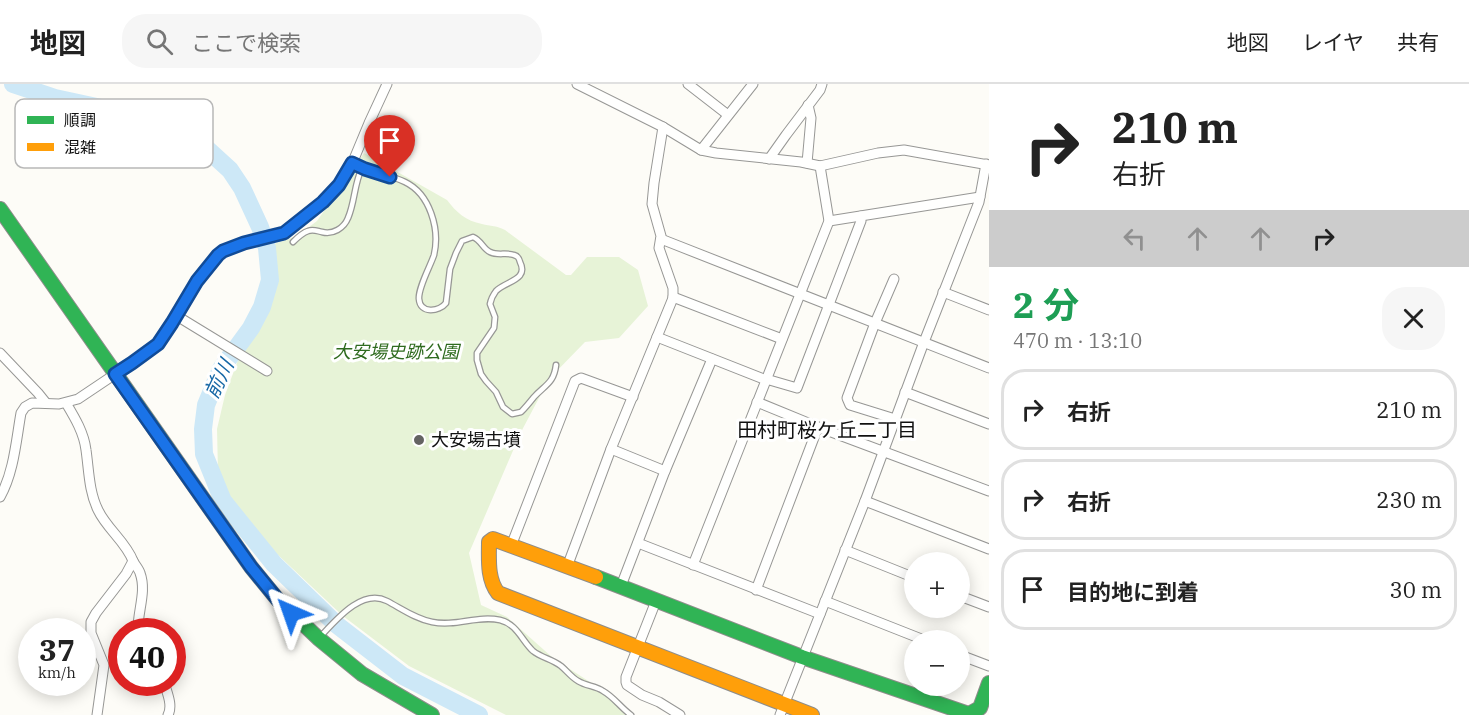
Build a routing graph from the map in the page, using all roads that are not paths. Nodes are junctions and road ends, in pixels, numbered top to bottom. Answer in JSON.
{"nodes":[{"id":1,"x":387,"y":84,"type":"edge"},
{"id":2,"x":577,"y":84,"type":"edge"},
{"id":3,"x":688,"y":84,"type":"edge"},
{"id":4,"x":753,"y":84,"type":"edge"},
{"id":5,"x":822,"y":84,"type":"edge"},
{"id":6,"x":808,"y":105,"type":"junction"},
{"id":7,"x":728,"y":115,"type":"junction"},
{"id":8,"x":663,"y":127,"type":"junction"},
{"id":9,"x":701,"y":150,"type":"junction"},
{"id":10,"x":769,"y":159,"type":"junction"},
{"id":11,"x":807,"y":163,"type":"junction"},
{"id":12,"x":988,"y":164,"type":"edge"},
{"id":13,"x":357,"y":165,"type":"junction"},
{"id":14,"x":820,"y":165,"type":"junction"},
{"id":15,"x":980,"y":197,"type":"junction"},
{"id":16,"x":0,"y":209,"type":"edge"},
{"id":17,"x":861,"y":216,"type":"junction"},
{"id":18,"x":829,"y":221,"type":"junction"},
{"id":19,"x":661,"y":238,"type":"junction"},
{"id":20,"x":293,"y":242,"type":"dead end"},
{"id":21,"x":894,"y":279,"type":"dead end"},
{"id":22,"x":943,"y":292,"type":"junction"},
{"id":23,"x":800,"y":294,"type":"junction"},
{"id":24,"x":673,"y":297,"type":"junction"},
{"id":25,"x":828,"y":305,"type":"junction"},
{"id":26,"x":989,"y":310,"type":"edge"},
{"id":27,"x":177,"y":316,"type":"junction"},
{"id":28,"x":875,"y":323,"type":"junction"},
{"id":29,"x":657,"y":337,"type":"junction"},
{"id":30,"x":782,"y":339,"type":"junction"},
{"id":31,"x":924,"y":342,"type":"junction"},
{"id":32,"x":0,"y":353,"type":"edge"},
{"id":33,"x":712,"y":359,"type":"junction"},
{"id":34,"x":556,"y":365,"type":"dead end"},
{"id":35,"x":989,"y":368,"type":"edge"},
{"id":36,"x":267,"y":371,"type":"dead end"},
{"id":37,"x":115,"y":374,"type":"junction"},
{"id":38,"x":766,"y":380,"type":"junction"},
{"id":39,"x":905,"y":392,"type":"junction"},
{"id":40,"x":633,"y":398,"type":"junction"},
{"id":41,"x":757,"y":402,"type":"junction"},
{"id":42,"x":46,"y":403,"type":"junction"},
{"id":43,"x":66,"y":403,"type":"junction"},
{"id":44,"x":895,"y":419,"type":"junction"},
{"id":45,"x":988,"y":422,"type":"edge"},
{"id":46,"x":818,"y":428,"type":"junction"},
{"id":47,"x":611,"y":449,"type":"junction"},
{"id":48,"x":883,"y":452,"type":"junction"},
{"id":49,"x":665,"y":471,"type":"junction"},
{"id":50,"x":989,"y":491,"type":"edge"},
{"id":51,"x":0,"y":497,"type":"edge"},
{"id":52,"x":865,"y":501,"type":"junction"},
{"id":53,"x":638,"y":543,"type":"junction"},
{"id":54,"x":511,"y":546,"type":"junction"},
{"id":55,"x":989,"y":549,"type":"edge"},
{"id":56,"x":844,"y":550,"type":"junction"},
{"id":57,"x":133,"y":561,"type":"junction"},
{"id":58,"x":693,"y":566,"type":"junction"},
{"id":59,"x":567,"y":567,"type":"junction"},
{"id":60,"x":904,"y":574,"type":"edge"},
{"id":61,"x":621,"y":586,"type":"junction"},
{"id":62,"x":756,"y":590,"type":"junction"},
{"id":63,"x":656,"y":600,"type":"junction"},
{"id":64,"x":970,"y":600,"type":"edge"},
{"id":65,"x":825,"y":602,"type":"junction"},
{"id":66,"x":989,"y":607,"type":"edge"},
{"id":67,"x":820,"y":614,"type":"junction"},
{"id":68,"x":140,"y":618,"type":"edge"},
{"id":69,"x":904,"y":632,"type":"edge"},
{"id":70,"x":318,"y":639,"type":"junction"},
{"id":71,"x":638,"y":647,"type":"junction"},
{"id":72,"x":802,"y":657,"type":"junction"},
{"id":73,"x":970,"y":659,"type":"edge"},
{"id":74,"x":989,"y":666,"type":"edge"},
{"id":75,"x":989,"y":682,"type":"edge"},
{"id":76,"x":168,"y":696,"type":"edge"},
{"id":77,"x":782,"y":710,"type":"edge"},
{"id":78,"x":96,"y":715,"type":"edge"},
{"id":79,"x":168,"y":715,"type":"edge"},
{"id":80,"x":432,"y":715,"type":"edge"},
{"id":81,"x":631,"y":715,"type":"edge"},
{"id":82,"x":680,"y":715,"type":"edge"},
{"id":83,"x":812,"y":715,"type":"edge"}],
"edges":[{"from":1,"to":13,"type":"street"},
{"from":2,"to":8,"type":"street"},
{"from":3,"to":7,"type":"street"},
{"from":4,"to":7,"type":"street"},
{"from":5,"to":6,"type":"street"},
{"from":6,"to":10,"type":"street"},
{"from":6,"to":11,"type":"street"},
{"from":7,"to":9,"type":"street"},
{"from":8,"to":9,"type":"street"},
{"from":8,"to":19,"type":"street"},
{"from":9,"to":10,"type":"street"},
{"from":10,"to":11,"type":"street"},
{"from":11,"to":14,"type":"street"},
{"from":12,"to":14,"type":"street"},
{"from":12,"to":15,"type":"street"},
{"from":13,"to":20,"type":"lane"},
{"from":13,"to":27,"type":"street"},
{"from":13,"to":34,"type":"lane"},
{"from":14,"to":18,"type":"street"},
{"from":15,"to":17,"type":"street"},
{"from":15,"to":22,"type":"street"},
{"from":16,"to":37,"type":"street"},
{"from":17,"to":18,"type":"street"},
{"from":17,"to":25,"type":"street"},
{"from":18,"to":23,"type":"street"},
{"from":19,"to":23,"type":"street"},
{"from":19,"to":24,"type":"street"},
{"from":21,"to":28,"type":"street"},
{"from":22,"to":26,"type":"street"},
{"from":22,"to":31,"type":"street"},
{"from":23,"to":25,"type":"street"},
{"from":23,"to":30,"type":"street"},
{"from":24,"to":29,"type":"street"},
{"from":24,"to":30,"type":"street"},
{"from":25,"to":28,"type":"street"},
{"from":25,"to":38,"type":"street"},
{"from":27,"to":36,"type":"street"},
{"from":27,"to":37,"type":"street"},
{"from":28,"to":31,"type":"street"},
{"from":28,"to":44,"type":"street"},
{"from":29,"to":33,"type":"street"},
{"from":29,"to":40,"type":"street"},
{"from":30,"to":38,"type":"street"},
{"from":31,"to":35,"type":"street"},
{"from":31,"to":39,"type":"street"},
{"from":32,"to":42,"type":"street"},
{"from":33,"to":38,"type":"street"},
{"from":33,"to":49,"type":"street"},
{"from":37,"to":43,"type":"street"},
{"from":37,"to":70,"type":"street"},
{"from":38,"to":41,"type":"street"},
{"from":39,"to":44,"type":"street"},
{"from":39,"to":45,"type":"street"},
{"from":40,"to":47,"type":"street"},
{"from":40,"to":54,"type":"street"},
{"from":41,"to":46,"type":"street"},
{"from":41,"to":58,"type":"street"},
{"from":42,"to":43,"type":"street"},
{"from":42,"to":51,"type":"street"},
{"from":43,"to":57,"type":"street"},
{"from":44,"to":48,"type":"street"},
{"from":46,"to":48,"type":"street"},
{"from":46,"to":62,"type":"street"},
{"from":47,"to":49,"type":"street"},
{"from":47,"to":59,"type":"street"},
{"from":48,"to":50,"type":"street"},
{"from":48,"to":52,"type":"street"},
{"from":49,"to":53,"type":"street"},
{"from":52,"to":55,"type":"street"},
{"from":52,"to":56,"type":"street"},
{"from":53,"to":58,"type":"street"},
{"from":53,"to":61,"type":"street"},
{"from":54,"to":59,"type":"street"},
{"from":54,"to":71,"type":"street"},
{"from":56,"to":60,"type":"street"},
{"from":56,"to":65,"type":"street"},
{"from":57,"to":68,"type":"street"},
{"from":57,"to":78,"type":"street"},
{"from":58,"to":62,"type":"street"},
{"from":59,"to":61,"type":"street"},
{"from":61,"to":63,"type":"street"},
{"from":62,"to":67,"type":"street"},
{"from":63,"to":71,"type":"street"},
{"from":63,"to":72,"type":"street"},
{"from":64,"to":66,"type":"street"},
{"from":65,"to":67,"type":"street"},
{"from":65,"to":69,"type":"street"},
{"from":67,"to":72,"type":"street"},
{"from":70,"to":80,"type":"street"},
{"from":70,"to":81,"type":"lane"},
{"from":71,"to":77,"type":"street"},
{"from":71,"to":82,"type":"street"},
{"from":72,"to":75,"type":"street"},
{"from":72,"to":77,"type":"street"},
{"from":73,"to":74,"type":"street"},
{"from":76,"to":79,"type":"street"},
{"from":77,"to":83,"type":"street"}]}
